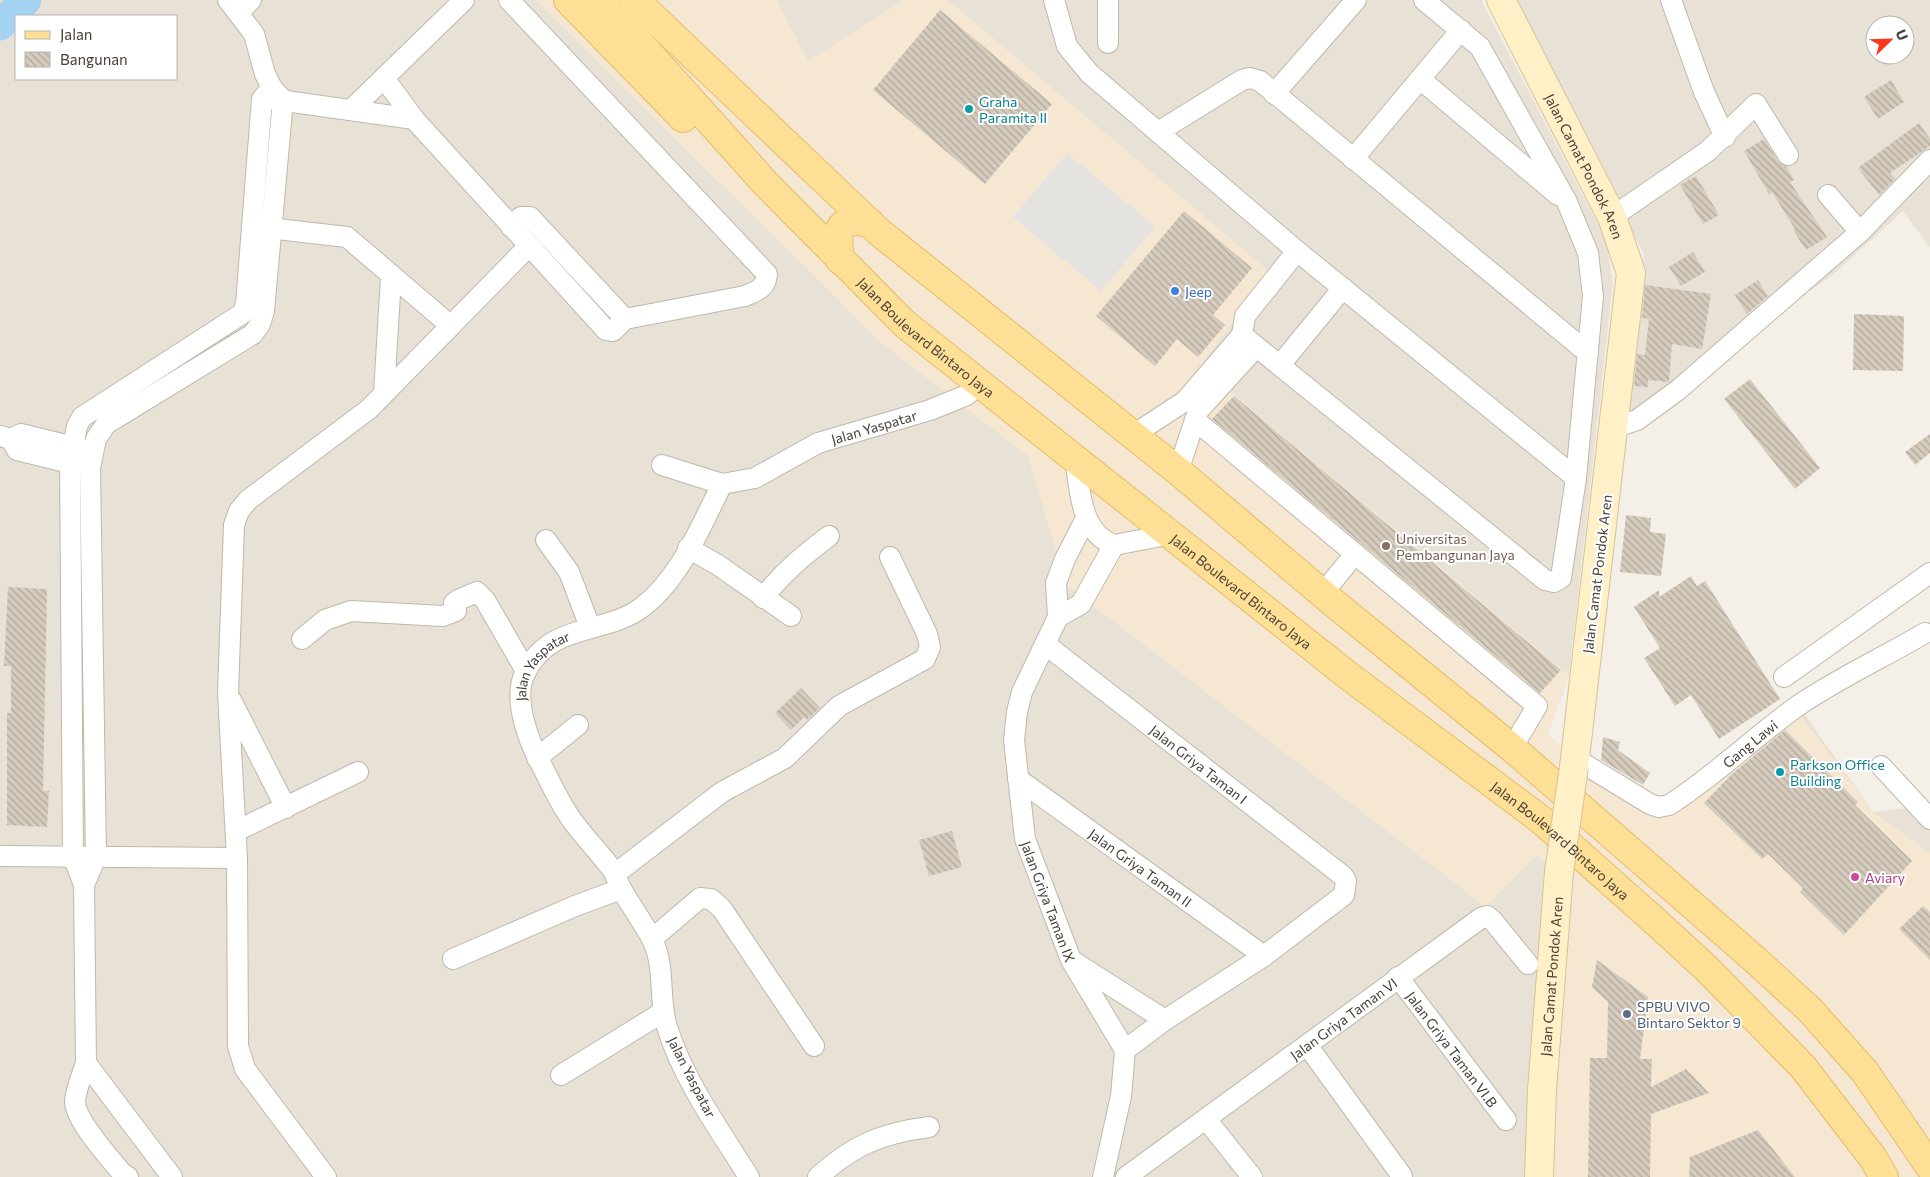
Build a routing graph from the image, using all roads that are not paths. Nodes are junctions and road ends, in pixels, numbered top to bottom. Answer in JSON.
{"nodes":[{"id":1,"x":464,"y":0,"type":"edge"},
{"id":2,"x":508,"y":0,"type":"edge"},
{"id":3,"x":568,"y":0,"type":"edge"},
{"id":4,"x":600,"y":0,"type":"edge"},
{"id":5,"x":1108,"y":0,"type":"edge"},
{"id":6,"x":1356,"y":0,"type":"edge"},
{"id":7,"x":1424,"y":0,"type":"edge"},
{"id":8,"x":1501,"y":0,"type":"edge"},
{"id":9,"x":1670,"y":0,"type":"edge"},
{"id":10,"x":1052,"y":3,"type":"edge"},
{"id":11,"x":239,"y":4,"type":"edge"},
{"id":12,"x":632,"y":9,"type":"edge"},
{"id":13,"x":1461,"y":30,"type":"junction"},
{"id":14,"x":1108,"y":43,"type":"dead end"},
{"id":15,"x":384,"y":78,"type":"junction"},
{"id":16,"x":1420,"y":79,"type":"junction"},
{"id":17,"x":1274,"y":94,"type":"junction"},
{"id":18,"x":272,"y":96,"type":"junction"},
{"id":19,"x":351,"y":110,"type":"junction"},
{"id":20,"x":414,"y":119,"type":"junction"},
{"id":21,"x":1158,"y":132,"type":"junction"},
{"id":22,"x":1725,"y":137,"type":"junction"},
{"id":23,"x":1788,"y":155,"type":"dead end"},
{"id":24,"x":1353,"y":159,"type":"junction"},
{"id":25,"x":1930,"y":160,"type":"edge"},
{"id":26,"x":759,"y":176,"type":"junction"},
{"id":27,"x":1828,"y":195,"type":"dead end"},
{"id":28,"x":1567,"y":202,"type":"junction"},
{"id":29,"x":1612,"y":217,"type":"junction"},
{"id":30,"x":870,"y":223,"type":"junction"},
{"id":31,"x":251,"y":226,"type":"junction"},
{"id":32,"x":511,"y":227,"type":"junction"},
{"id":33,"x":272,"y":228,"type":"junction"},
{"id":34,"x":1860,"y":232,"type":"junction"},
{"id":35,"x":529,"y":246,"type":"junction"},
{"id":36,"x":1297,"y":251,"type":"junction"},
{"id":37,"x":840,"y":260,"type":"junction"},
{"id":38,"x":391,"y":277,"type":"junction"},
{"id":39,"x":1343,"y":288,"type":"junction"},
{"id":40,"x":624,"y":319,"type":"junction"},
{"id":41,"x":451,"y":326,"type":"junction"},
{"id":42,"x":1249,"y":341,"type":"junction"},
{"id":43,"x":1588,"y":353,"type":"junction"},
{"id":44,"x":1280,"y":365,"type":"junction"},
{"id":45,"x":979,"y":384,"type":"junction"},
{"id":46,"x":384,"y":393,"type":"junction"},
{"id":47,"x":1193,"y":411,"type":"junction"},
{"id":48,"x":1614,"y":424,"type":"junction"},
{"id":49,"x":1133,"y":435,"type":"junction"},
{"id":50,"x":6,"y":438,"type":"edge"},
{"id":51,"x":71,"y":455,"type":"junction"},
{"id":52,"x":1075,"y":457,"type":"junction"},
{"id":53,"x":91,"y":460,"type":"junction"},
{"id":54,"x":662,"y":465,"type":"dead end"},
{"id":55,"x":1178,"y":471,"type":"junction"},
{"id":56,"x":1576,"y":478,"type":"junction"},
{"id":57,"x":722,"y":484,"type":"junction"},
{"id":58,"x":1086,"y":518,"type":"junction"},
{"id":59,"x":1172,"y":534,"type":"junction"},
{"id":60,"x":829,"y":536,"type":"dead end"},
{"id":61,"x":546,"y":540,"type":"dead end"},
{"id":62,"x":1114,"y":544,"type":"junction"},
{"id":63,"x":688,"y":548,"type":"junction"},
{"id":64,"x":890,"y":557,"type":"dead end"},
{"id":65,"x":1359,"y":557,"type":"junction"},
{"id":66,"x":1930,"y":573,"type":"edge"},
{"id":67,"x":1326,"y":597,"type":"junction"},
{"id":68,"x":763,"y":598,"type":"junction"},
{"id":69,"x":791,"y":616,"type":"dead end"},
{"id":70,"x":1058,"y":617,"type":"junction"},
{"id":71,"x":590,"y":627,"type":"junction"},
{"id":72,"x":1925,"y":632,"type":"dead end"},
{"id":73,"x":302,"y":639,"type":"dead end"},
{"id":74,"x":1045,"y":644,"type":"junction"},
{"id":75,"x":526,"y":671,"type":"junction"},
{"id":76,"x":1784,"y":677,"type":"dead end"},
{"id":77,"x":228,"y":693,"type":"junction"},
{"id":78,"x":578,"y":726,"type":"dead end"},
{"id":79,"x":1512,"y":748,"type":"junction"},
{"id":80,"x":537,"y":758,"type":"junction"},
{"id":81,"x":1575,"y":763,"type":"junction"},
{"id":82,"x":1881,"y":766,"type":"dead end"},
{"id":83,"x":358,"y":772,"type":"dead end"},
{"id":84,"x":1018,"y":779,"type":"junction"},
{"id":85,"x":286,"y":808,"type":"junction"},
{"id":86,"x":1930,"y":819,"type":"edge"},
{"id":87,"x":236,"y":831,"type":"junction"},
{"id":88,"x":0,"y":856,"type":"edge"},
{"id":89,"x":73,"y":856,"type":"junction"},
{"id":90,"x":96,"y":857,"type":"junction"},
{"id":91,"x":237,"y":858,"type":"junction"},
{"id":92,"x":618,"y":882,"type":"junction"},
{"id":93,"x":84,"y":885,"type":"junction"},
{"id":94,"x":652,"y":939,"type":"junction"},
{"id":95,"x":1264,"y":956,"type":"junction"},
{"id":96,"x":453,"y":959,"type":"dead end"},
{"id":97,"x":1071,"y":960,"type":"junction"},
{"id":98,"x":1528,"y":964,"type":"dead end"},
{"id":99,"x":1398,"y":977,"type":"junction"},
{"id":100,"x":663,"y":1012,"type":"junction"},
{"id":101,"x":1165,"y":1020,"type":"junction"},
{"id":102,"x":1307,"y":1045,"type":"junction"},
{"id":103,"x":814,"y":1046,"type":"dead end"},
{"id":104,"x":1125,"y":1050,"type":"junction"},
{"id":105,"x":86,"y":1063,"type":"junction"},
{"id":106,"x":561,"y":1075,"type":"dead end"},
{"id":107,"x":1206,"y":1119,"type":"junction"},
{"id":108,"x":1506,"y":1120,"type":"dead end"},
{"id":109,"x":929,"y":1127,"type":"dead end"},
{"id":110,"x":1878,"y":1168,"type":"edge"},
{"id":111,"x":1927,"y":1169,"type":"edge"},
{"id":112,"x":323,"y":1176,"type":"edge"},
{"id":113,"x":1402,"y":1176,"type":"edge"},
{"id":114,"x":128,"y":1177,"type":"edge"},
{"id":115,"x":172,"y":1177,"type":"edge"},
{"id":116,"x":749,"y":1177,"type":"edge"},
{"id":117,"x":818,"y":1177,"type":"edge"},
{"id":118,"x":1103,"y":1177,"type":"edge"},
{"id":119,"x":1126,"y":1177,"type":"edge"},
{"id":120,"x":1252,"y":1177,"type":"edge"},
{"id":121,"x":1539,"y":1177,"type":"edge"},
{"id":122,"x":1896,"y":1177,"type":"edge"}],
"edges":[{"from":1,"to":15,"type":"street"},
{"from":2,"to":40,"type":"street"},
{"from":3,"to":26,"type":"main road"},
{"from":4,"to":12,"type":"main road","name":"Jalan Boulevard Bintaro Jaya"},
{"from":5,"to":14,"type":"street"},
{"from":6,"to":17,"type":"street"},
{"from":7,"to":13,"type":"street"},
{"from":8,"to":29,"type":"main road","name":"Jalan Camat Pondok Aren"},
{"from":9,"to":22,"type":"street"},
{"from":10,"to":21,"type":"street"},
{"from":11,"to":18,"type":"street"},
{"from":12,"to":26,"type":"main road","name":"Jalan Boulevard Bintaro Jaya"},
{"from":12,"to":30,"type":"main road","name":"Jalan Boulevard Bintaro Jaya"},
{"from":13,"to":16,"type":"street"},
{"from":13,"to":28,"type":"street"},
{"from":15,"to":19,"type":"street"},
{"from":15,"to":20,"type":"street"},
{"from":16,"to":24,"type":"street"},
{"from":16,"to":28,"type":"street"},
{"from":17,"to":21,"type":"street"},
{"from":17,"to":24,"type":"street"},
{"from":18,"to":19,"type":"street"},
{"from":18,"to":31,"type":"street"},
{"from":18,"to":33,"type":"street"},
{"from":19,"to":20,"type":"street"},
{"from":20,"to":32,"type":"street"},
{"from":21,"to":36,"type":"street"},
{"from":22,"to":23,"type":"street"},
{"from":22,"to":29,"type":"street"},
{"from":24,"to":43,"type":"street"},
{"from":25,"to":34,"type":"street"},
{"from":26,"to":37,"type":"main road","name":"Jalan Boulevard Bintaro Jaya"},
{"from":27,"to":34,"type":"street"},
{"from":28,"to":43,"type":"street"},
{"from":29,"to":48,"type":"main road","name":"Jalan Camat Pondok Aren"},
{"from":30,"to":37,"type":"main road"},
{"from":30,"to":49,"type":"main road","name":"Jalan Boulevard Bintaro Jaya"},
{"from":31,"to":33,"type":"street"},
{"from":31,"to":51,"type":"street"},
{"from":32,"to":35,"type":"street"},
{"from":32,"to":40,"type":"street"},
{"from":33,"to":38,"type":"street"},
{"from":33,"to":53,"type":"street"},
{"from":34,"to":48,"type":"street"},
{"from":35,"to":40,"type":"street"},
{"from":35,"to":41,"type":"street"},
{"from":36,"to":39,"type":"street"},
{"from":36,"to":42,"type":"street"},
{"from":37,"to":45,"type":"main road","name":"Jalan Boulevard Bintaro Jaya"},
{"from":38,"to":41,"type":"street"},
{"from":38,"to":46,"type":"street"},
{"from":39,"to":44,"type":"street"},
{"from":39,"to":56,"type":"street"},
{"from":41,"to":46,"type":"street"},
{"from":42,"to":44,"type":"street"},
{"from":42,"to":47,"type":"street"},
{"from":43,"to":56,"type":"street"},
{"from":44,"to":56,"type":"street"},
{"from":45,"to":52,"type":"main road","name":"Jalan Boulevard Bintaro Jaya"},
{"from":45,"to":57,"type":"street","name":"Jalan Yaspatar"},
{"from":46,"to":77,"type":"street"},
{"from":47,"to":49,"type":"street"},
{"from":47,"to":55,"type":"street"},
{"from":47,"to":65,"type":"street"},
{"from":48,"to":81,"type":"main road","name":"Jalan Camat Pondok Aren"},
{"from":49,"to":55,"type":"main road","name":"Jalan Boulevard Bintaro Jaya"},
{"from":50,"to":51,"type":"street"},
{"from":51,"to":53,"type":"street"},
{"from":51,"to":89,"type":"street"},
{"from":52,"to":58,"type":"street"},
{"from":52,"to":59,"type":"main road","name":"Jalan Boulevard Bintaro Jaya"},
{"from":53,"to":90,"type":"street"},
{"from":54,"to":57,"type":"street"},
{"from":55,"to":67,"type":"main road","name":"Jalan Boulevard Bintaro Jaya"},
{"from":57,"to":63,"type":"street","name":"Jalan Yaspatar"},
{"from":58,"to":62,"type":"street"},
{"from":58,"to":70,"type":"street","name":"Jalan Griya Taman IX"},
{"from":59,"to":62,"type":"street"},
{"from":59,"to":110,"type":"main road","name":"Jalan Boulevard Bintaro Jaya"},
{"from":60,"to":68,"type":"street"},
{"from":61,"to":71,"type":"street"},
{"from":62,"to":70,"type":"street"},
{"from":63,"to":68,"type":"street"},
{"from":63,"to":71,"type":"street","name":"Jalan Yaspatar"},
{"from":64,"to":92,"type":"street"},
{"from":65,"to":67,"type":"street"},
{"from":65,"to":79,"type":"street"},
{"from":66,"to":76,"type":"street"},
{"from":67,"to":79,"type":"main road","name":"Jalan Boulevard Bintaro Jaya"},
{"from":68,"to":69,"type":"street"},
{"from":70,"to":74,"type":"street","name":"Jalan Griya Taman IX"},
{"from":71,"to":75,"type":"street","name":"Jalan Yaspatar"},
{"from":72,"to":81,"type":"street","name":"Gang Lawi"},
{"from":73,"to":75,"type":"street"},
{"from":74,"to":84,"type":"street","name":"Jalan Griya Taman IX"},
{"from":74,"to":95,"type":"street","name":"Jalan Griya Taman I"},
{"from":75,"to":80,"type":"street","name":"Jalan Yaspatar"},
{"from":77,"to":85,"type":"street"},
{"from":77,"to":87,"type":"street"},
{"from":78,"to":80,"type":"street"},
{"from":79,"to":111,"type":"main road","name":"Jalan Boulevard Bintaro Jaya"},
{"from":80,"to":92,"type":"street","name":"Jalan Yaspatar"},
{"from":81,"to":121,"type":"main road","name":"Jalan Camat Pondok Aren","bridge":true},
{"from":82,"to":86,"type":"street"},
{"from":83,"to":85,"type":"street"},
{"from":84,"to":95,"type":"street","name":"Jalan Griya Taman II"},
{"from":84,"to":97,"type":"street","name":"Jalan Griya Taman IX"},
{"from":85,"to":87,"type":"street"},
{"from":87,"to":91,"type":"street"},
{"from":88,"to":89,"type":"street"},
{"from":89,"to":90,"type":"street"},
{"from":89,"to":93,"type":"street"},
{"from":90,"to":91,"type":"street"},
{"from":90,"to":93,"type":"street"},
{"from":91,"to":112,"type":"street"},
{"from":92,"to":94,"type":"street","name":"Jalan Yaspatar"},
{"from":92,"to":96,"type":"street"},
{"from":93,"to":105,"type":"street"},
{"from":94,"to":100,"type":"street","name":"Jalan Yaspatar"},
{"from":94,"to":103,"type":"street"},
{"from":95,"to":101,"type":"street"},
{"from":97,"to":101,"type":"street"},
{"from":97,"to":104,"type":"street","name":"Jalan Griya Taman IX"},
{"from":98,"to":99,"type":"street","name":"Jalan Griya Taman VI"},
{"from":99,"to":102,"type":"street","name":"Jalan Griya Taman VI"},
{"from":99,"to":108,"type":"street","name":"Jalan Griya Taman VI.B"},
{"from":100,"to":106,"type":"street"},
{"from":100,"to":116,"type":"street","name":"Jalan Yaspatar"},
{"from":101,"to":104,"type":"street"},
{"from":102,"to":107,"type":"street","name":"Jalan Griya Taman VI"},
{"from":102,"to":113,"type":"street"},
{"from":104,"to":118,"type":"street"},
{"from":105,"to":114,"type":"street"},
{"from":105,"to":115,"type":"street"},
{"from":107,"to":119,"type":"street","name":"Jalan Griya Taman VI"},
{"from":107,"to":120,"type":"street"},
{"from":109,"to":117,"type":"street"},
{"from":110,"to":122,"type":"main road","name":"Jalan Boulevard Bintaro Jaya"}]}
